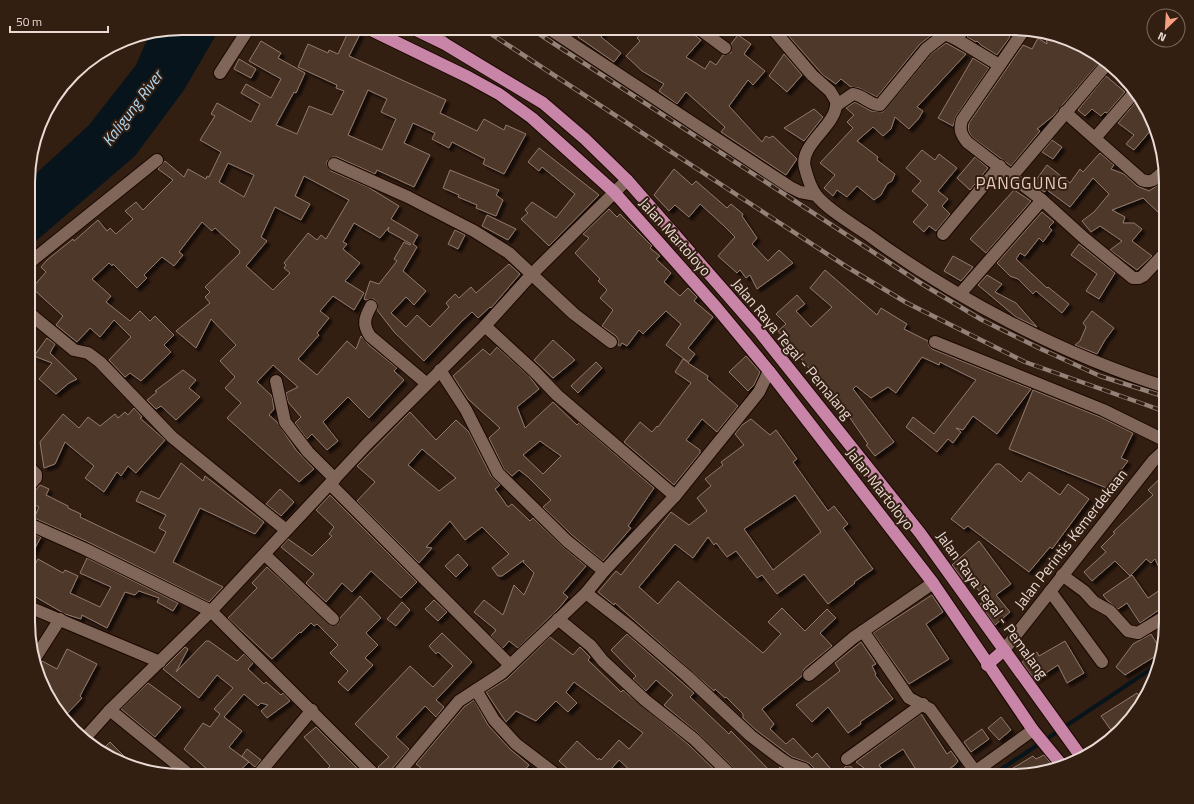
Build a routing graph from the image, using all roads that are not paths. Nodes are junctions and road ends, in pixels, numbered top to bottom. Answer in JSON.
{"nodes":[{"id":1,"x":244,"y":35,"type":"edge"},
{"id":2,"x":383,"y":35,"type":"edge"},
{"id":3,"x":426,"y":35,"type":"edge"},
{"id":4,"x":436,"y":35,"type":"edge"},
{"id":5,"x":559,"y":35,"type":"edge"},
{"id":6,"x":707,"y":35,"type":"edge"},
{"id":7,"x":778,"y":35,"type":"edge"},
{"id":8,"x":944,"y":35,"type":"edge"},
{"id":9,"x":947,"y":35,"type":"edge"},
{"id":10,"x":959,"y":35,"type":"edge"},
{"id":11,"x":1020,"y":35,"type":"edge"},
{"id":12,"x":956,"y":39,"type":"junction"},
{"id":13,"x":445,"y":44,"type":"junction"},
{"id":14,"x":725,"y":48,"type":"dead end"},
{"id":15,"x":477,"y":62,"type":"junction"},
{"id":16,"x":999,"y":65,"type":"junction"},
{"id":17,"x":1104,"y":67,"type":"edge"},
{"id":18,"x":220,"y":73,"type":"dead end"},
{"id":19,"x":468,"y":76,"type":"junction"},
{"id":20,"x":1131,"y":96,"type":"edge"},
{"id":21,"x":837,"y":105,"type":"junction"},
{"id":22,"x":1065,"y":112,"type":"junction"},
{"id":23,"x":1095,"y":138,"type":"junction"},
{"id":24,"x":157,"y":160,"type":"dead end"},
{"id":25,"x":334,"y":164,"type":"dead end"},
{"id":26,"x":1000,"y":166,"type":"junction"},
{"id":27,"x":1012,"y":176,"type":"junction"},
{"id":28,"x":1159,"y":176,"type":"edge"},
{"id":29,"x":627,"y":180,"type":"junction"},
{"id":30,"x":614,"y":192,"type":"junction"},
{"id":31,"x":816,"y":195,"type":"junction"},
{"id":32,"x":1042,"y":200,"type":"junction"},
{"id":33,"x":943,"y":234,"type":"dead end"},
{"id":34,"x":35,"y":258,"type":"edge"},
{"id":35,"x":1159,"y":259,"type":"edge"},
{"id":36,"x":532,"y":274,"type":"junction"},
{"id":37,"x":960,"y":294,"type":"junction"},
{"id":38,"x":371,"y":306,"type":"dead end"},
{"id":39,"x":35,"y":318,"type":"edge"},
{"id":40,"x":485,"y":326,"type":"junction"},
{"id":41,"x":611,"y":342,"type":"dead end"},
{"id":42,"x":935,"y":342,"type":"dead end"},
{"id":43,"x":440,"y":370,"type":"junction"},
{"id":44,"x":769,"y":371,"type":"junction"},
{"id":45,"x":276,"y":381,"type":"dead end"},
{"id":46,"x":426,"y":383,"type":"junction"},
{"id":47,"x":1159,"y":384,"type":"edge"},
{"id":48,"x":1159,"y":438,"type":"edge"},
{"id":49,"x":1159,"y":456,"type":"edge"},
{"id":50,"x":332,"y":481,"type":"junction"},
{"id":51,"x":675,"y":496,"type":"junction"},
{"id":52,"x":35,"y":527,"type":"edge"},
{"id":53,"x":286,"y":530,"type":"junction"},
{"id":54,"x":265,"y":555,"type":"junction"},
{"id":55,"x":604,"y":571,"type":"junction"},
{"id":56,"x":1062,"y":575,"type":"junction"},
{"id":57,"x":933,"y":583,"type":"junction"},
{"id":58,"x":1050,"y":591,"type":"junction"},
{"id":59,"x":586,"y":594,"type":"junction"},
{"id":60,"x":35,"y":609,"type":"edge"},
{"id":61,"x":211,"y":611,"type":"junction"},
{"id":62,"x":60,"y":619,"type":"junction"},
{"id":63,"x":333,"y":619,"type":"dead end"},
{"id":64,"x":558,"y":619,"type":"junction"},
{"id":65,"x":1159,"y":620,"type":"edge"},
{"id":66,"x":863,"y":631,"type":"junction"},
{"id":67,"x":1004,"y":650,"type":"junction"},
{"id":68,"x":38,"y":653,"type":"edge"},
{"id":69,"x":160,"y":662,"type":"junction"},
{"id":70,"x":1102,"y":662,"type":"dead end"},
{"id":71,"x":987,"y":665,"type":"junction"},
{"id":72,"x":510,"y":666,"type":"junction"},
{"id":73,"x":809,"y":675,"type":"dead end"},
{"id":74,"x":476,"y":690,"type":"junction"},
{"id":75,"x":923,"y":704,"type":"junction"},
{"id":76,"x":110,"y":710,"type":"junction"},
{"id":77,"x":312,"y":710,"type":"junction"},
{"id":78,"x":1034,"y":732,"type":"junction"},
{"id":79,"x":88,"y":735,"type":"edge"},
{"id":80,"x":1079,"y":753,"type":"edge"},
{"id":81,"x":847,"y":759,"type":"dead end"},
{"id":82,"x":1059,"y":761,"type":"edge"},
{"id":83,"x":182,"y":769,"type":"edge"},
{"id":84,"x":263,"y":769,"type":"edge"},
{"id":85,"x":369,"y":769,"type":"edge"},
{"id":86,"x":402,"y":769,"type":"edge"},
{"id":87,"x":544,"y":769,"type":"edge"},
{"id":88,"x":725,"y":769,"type":"edge"},
{"id":89,"x":804,"y":769,"type":"edge"},
{"id":90,"x":969,"y":769,"type":"edge"},
{"id":91,"x":979,"y":769,"type":"edge"}],
"edges":[{"from":1,"to":18,"type":"street"},
{"from":2,"to":19,"type":"highway","name":"Jalan Martoloyo"},
{"from":3,"to":13,"type":"highway","name":"Jalan Raya Tegal - Pemalang"},
{"from":4,"to":13,"type":"street"},
{"from":5,"to":31,"type":"street"},
{"from":6,"to":14,"type":"street"},
{"from":7,"to":21,"type":"street"},
{"from":8,"to":21,"type":"street"},
{"from":9,"to":12,"type":"street"},
{"from":10,"to":12,"type":"street"},
{"from":11,"to":16,"type":"street"},
{"from":12,"to":16,"type":"street"},
{"from":13,"to":15,"type":"highway","name":"Jalan Raya Tegal - Pemalang"},
{"from":15,"to":19,"type":"highway"},
{"from":15,"to":29,"type":"highway","name":"Jalan Raya Tegal - Pemalang"},
{"from":16,"to":26,"type":"street"},
{"from":17,"to":22,"type":"street"},
{"from":19,"to":30,"type":"highway","name":"Jalan Martoloyo"},
{"from":20,"to":23,"type":"street"},
{"from":21,"to":31,"type":"street"},
{"from":22,"to":23,"type":"street"},
{"from":22,"to":27,"type":"street"},
{"from":23,"to":28,"type":"street"},
{"from":24,"to":34,"type":"street"},
{"from":25,"to":36,"type":"street"},
{"from":26,"to":27,"type":"street"},
{"from":26,"to":33,"type":"street"},
{"from":27,"to":32,"type":"street"},
{"from":29,"to":30,"type":"street"},
{"from":29,"to":67,"type":"highway","name":"Jalan Raya Tegal - Pemalang"},
{"from":30,"to":36,"type":"street"},
{"from":30,"to":44,"type":"highway","name":"Jalan Martoloyo"},
{"from":31,"to":37,"type":"street"},
{"from":32,"to":35,"type":"street"},
{"from":32,"to":37,"type":"street"},
{"from":36,"to":40,"type":"street"},
{"from":36,"to":41,"type":"street"},
{"from":37,"to":47,"type":"street"},
{"from":38,"to":46,"type":"street"},
{"from":39,"to":53,"type":"street"},
{"from":40,"to":43,"type":"street"},
{"from":40,"to":51,"type":"street"},
{"from":42,"to":48,"type":"street"},
{"from":43,"to":46,"type":"street"},
{"from":43,"to":55,"type":"street"},
{"from":44,"to":51,"type":"street"},
{"from":44,"to":57,"type":"highway","name":"Jalan Martoloyo"},
{"from":45,"to":50,"type":"street"},
{"from":46,"to":50,"type":"street"},
{"from":49,"to":56,"type":"street","name":"Jalan Perintis Kemerdekaan"},
{"from":50,"to":53,"type":"street"},
{"from":50,"to":72,"type":"street"},
{"from":51,"to":55,"type":"street"},
{"from":52,"to":61,"type":"street"},
{"from":53,"to":54,"type":"street"},
{"from":54,"to":61,"type":"street"},
{"from":54,"to":63,"type":"street"},
{"from":55,"to":59,"type":"street"},
{"from":56,"to":58,"type":"street","name":"Jalan Perintis Kemerdekaan"},
{"from":56,"to":65,"type":"street"},
{"from":57,"to":66,"type":"street"},
{"from":57,"to":71,"type":"highway","name":"Jalan Martoloyo"},
{"from":58,"to":67,"type":"street","name":"Jalan Perintis Kemerdekaan"},
{"from":58,"to":70,"type":"street"},
{"from":59,"to":64,"type":"street"},
{"from":59,"to":89,"type":"street"},
{"from":60,"to":62,"type":"street"},
{"from":61,"to":69,"type":"street"},
{"from":61,"to":77,"type":"street"},
{"from":62,"to":68,"type":"street"},
{"from":62,"to":69,"type":"street"},
{"from":64,"to":72,"type":"street"},
{"from":64,"to":88,"type":"street"},
{"from":66,"to":73,"type":"street"},
{"from":66,"to":75,"type":"street"},
{"from":67,"to":71,"type":"highway"},
{"from":67,"to":80,"type":"highway","name":"Jalan Raya Tegal - Pemalang"},
{"from":69,"to":76,"type":"street"},
{"from":71,"to":78,"type":"highway","name":"Jalan Martoloyo"},
{"from":72,"to":74,"type":"street"},
{"from":74,"to":86,"type":"street"},
{"from":74,"to":87,"type":"street"},
{"from":75,"to":81,"type":"street"},
{"from":75,"to":90,"type":"street"},
{"from":76,"to":79,"type":"street"},
{"from":76,"to":83,"type":"street"},
{"from":77,"to":84,"type":"street"},
{"from":77,"to":85,"type":"street"},
{"from":78,"to":82,"type":"highway"},
{"from":78,"to":91,"type":"street"}]}
